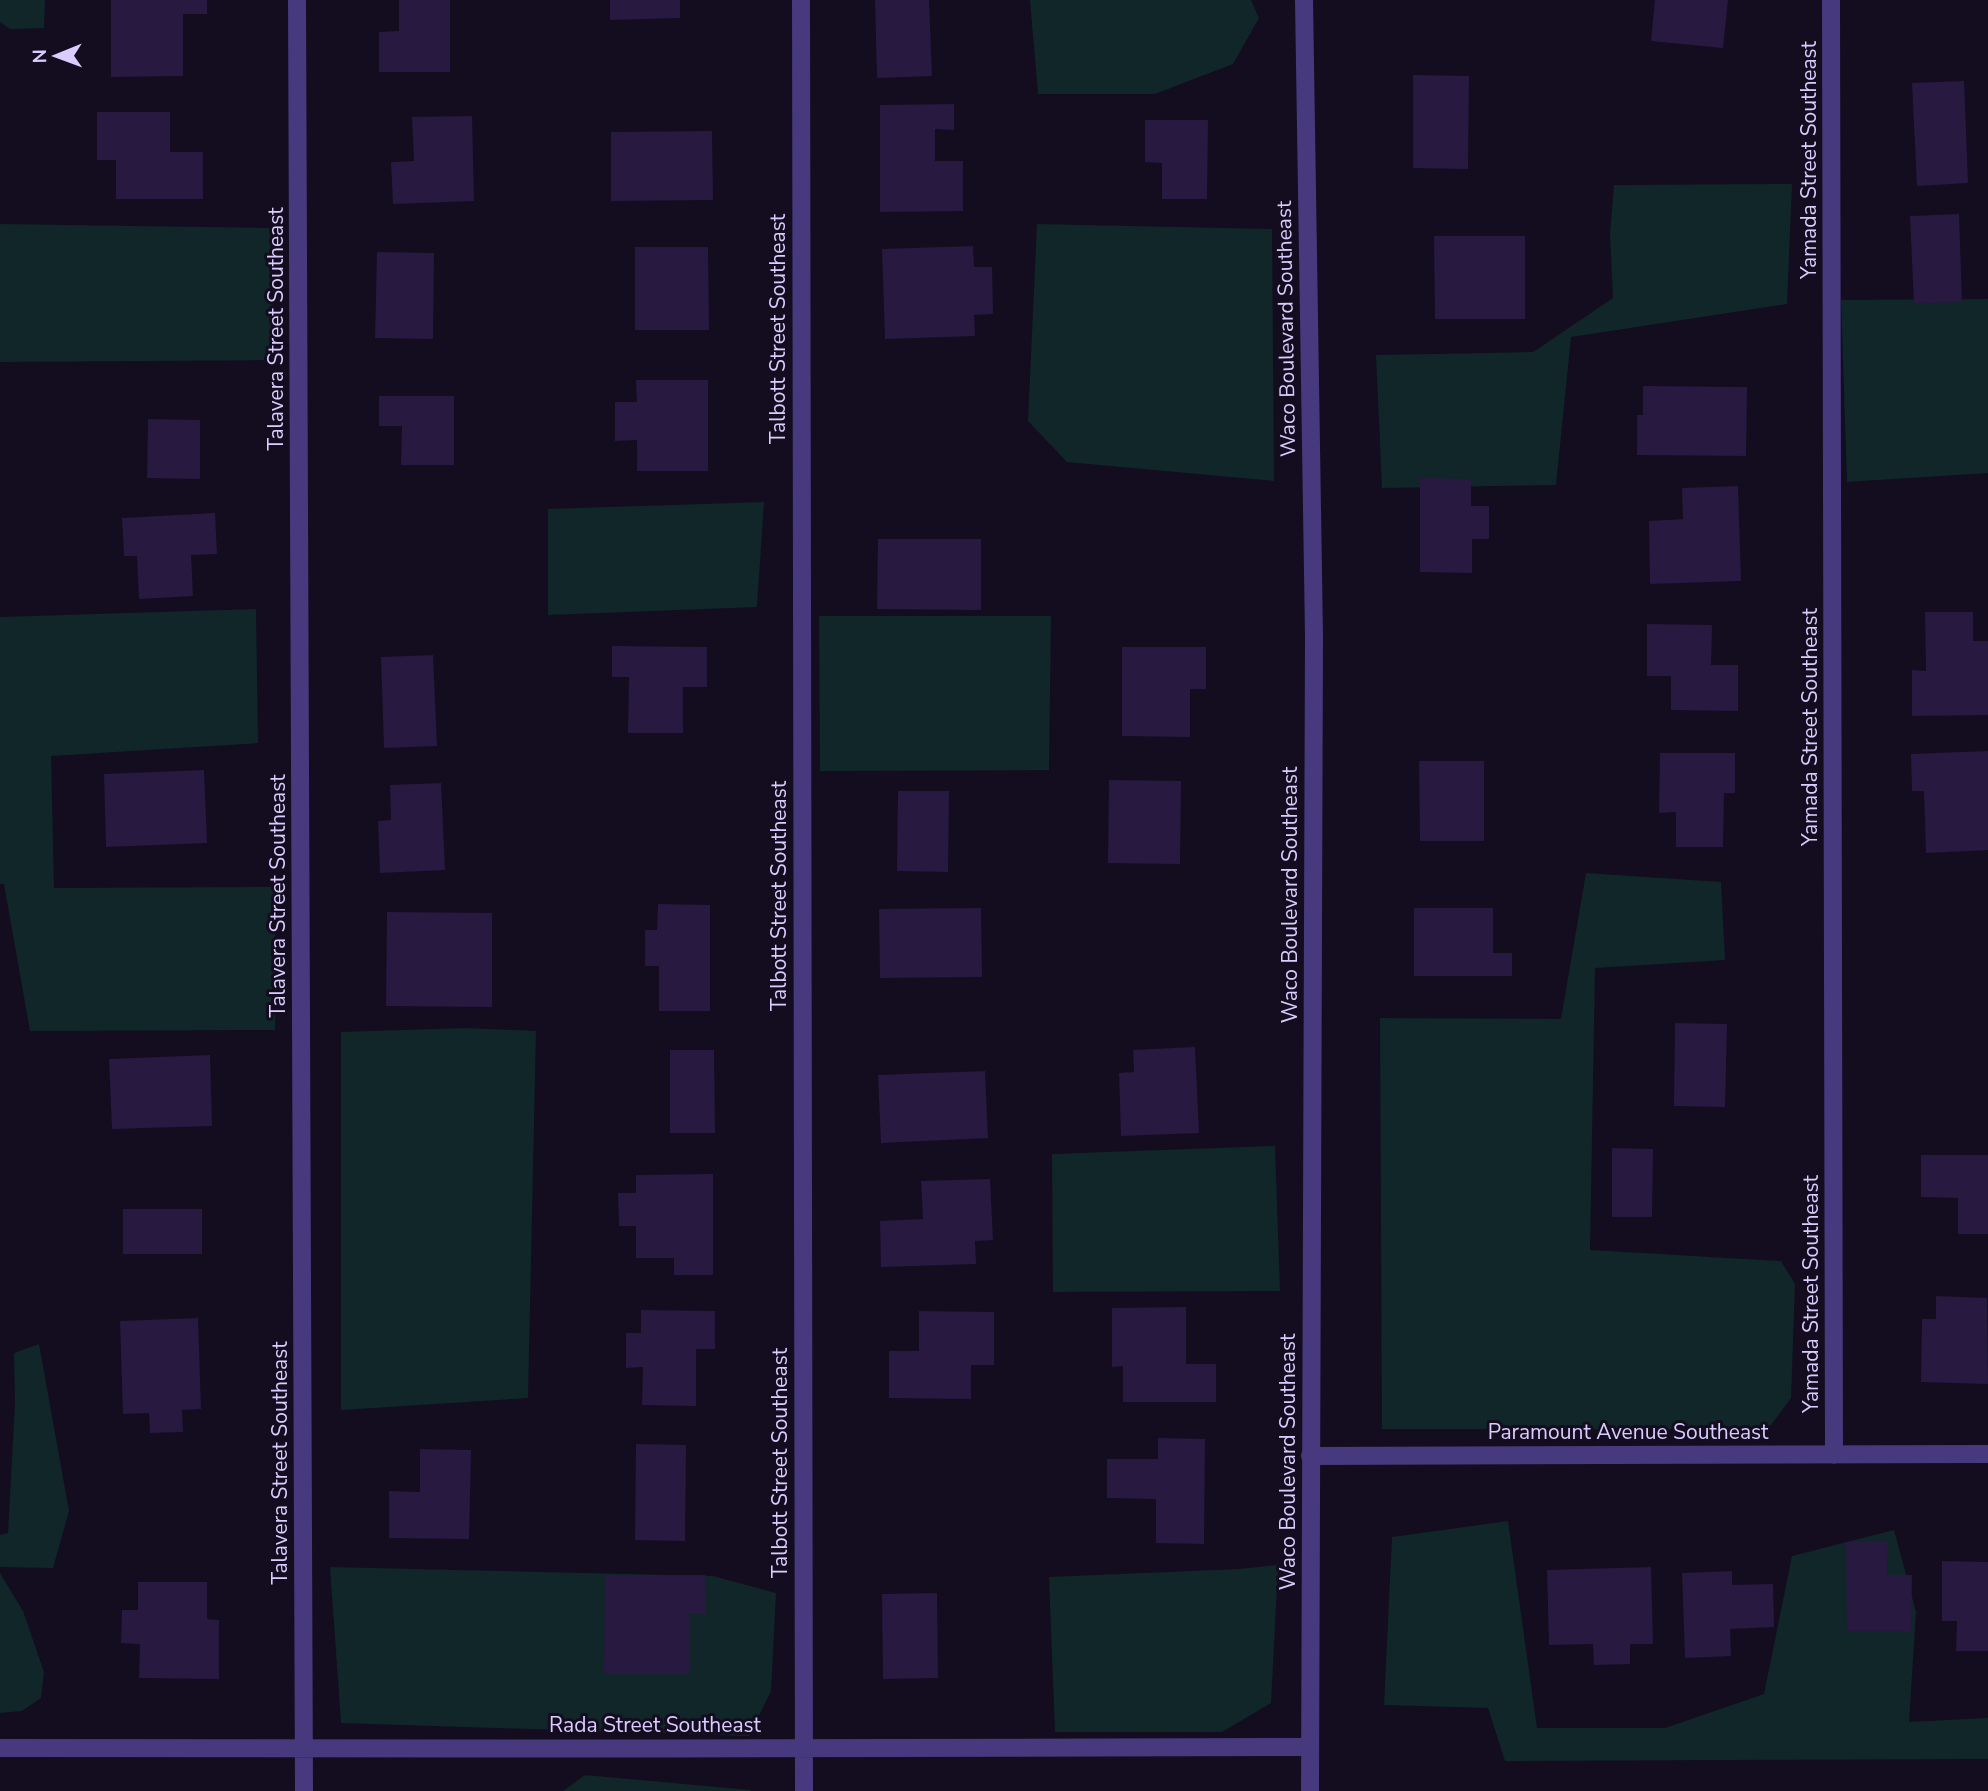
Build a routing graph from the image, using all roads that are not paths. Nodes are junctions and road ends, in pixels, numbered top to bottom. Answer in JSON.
{"nodes":[{"id":1,"x":297,"y":0,"type":"edge"},
{"id":2,"x":801,"y":0,"type":"edge"},
{"id":3,"x":1304,"y":0,"type":"edge"},
{"id":4,"x":1831,"y":0,"type":"edge"},
{"id":5,"x":1988,"y":1454,"type":"edge"},
{"id":6,"x":1834,"y":1455,"type":"junction"},
{"id":7,"x":1310,"y":1456,"type":"junction"},
{"id":8,"x":803,"y":1746,"type":"junction"},
{"id":9,"x":1310,"y":1747,"type":"junction"},
{"id":10,"x":0,"y":1748,"type":"edge"},
{"id":11,"x":304,"y":1750,"type":"junction"},
{"id":12,"x":304,"y":1791,"type":"edge"},
{"id":13,"x":804,"y":1791,"type":"edge"},
{"id":14,"x":1310,"y":1791,"type":"edge"}],
"edges":[{"from":1,"to":11,"type":"street","name":"Talavera Street Southeast"},
{"from":2,"to":8,"type":"street","name":"Talbott Street Southeast"},
{"from":3,"to":7,"type":"street","name":"Waco Boulevard Southeast"},
{"from":4,"to":6,"type":"street","name":"Yamada Street Southeast"},
{"from":5,"to":6,"type":"street","name":"Paramount Avenue Southeast"},
{"from":6,"to":7,"type":"street","name":"Paramount Avenue Southeast"},
{"from":7,"to":9,"type":"street","name":"Waco Boulevard Southeast"},
{"from":8,"to":9,"type":"street","name":"Rada Street Southeast"},
{"from":8,"to":11,"type":"street","name":"Rada Street Southeast"},
{"from":8,"to":13,"type":"street","name":"Talbott Street Southeast"},
{"from":9,"to":14,"type":"street","name":"Waco Boulevard Southeast"},
{"from":10,"to":11,"type":"street","name":"Rada Street Southeast"},
{"from":11,"to":12,"type":"street","name":"Talavera Street Southeast"}]}
